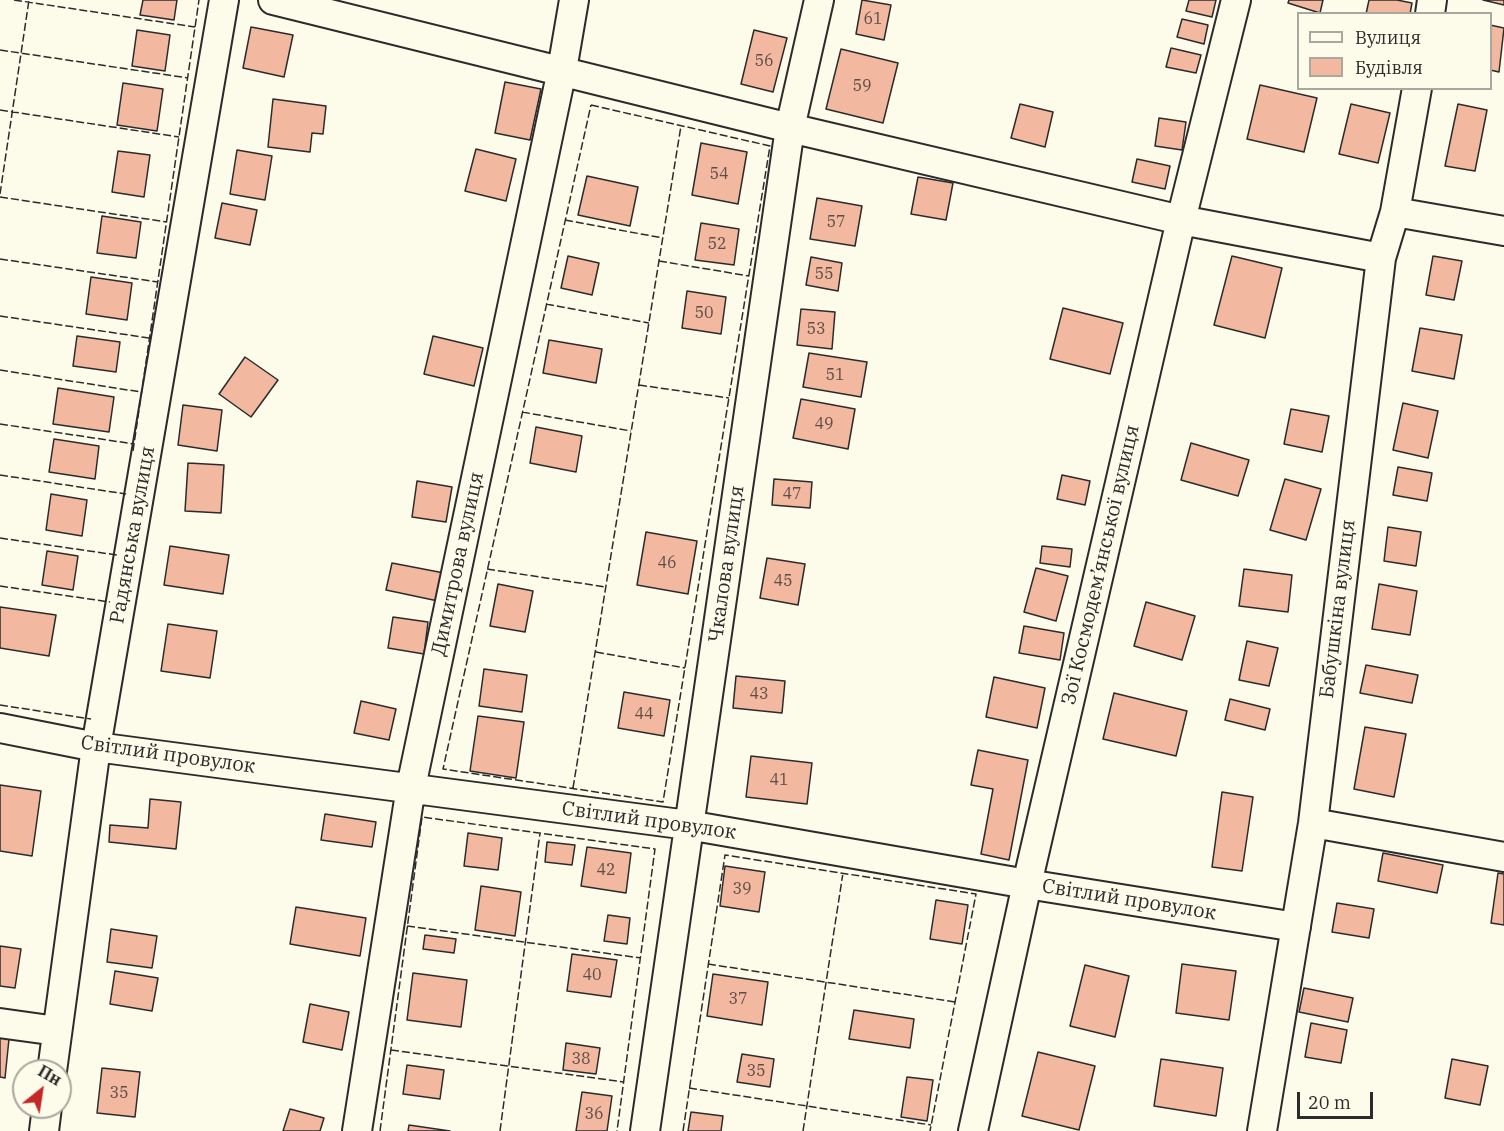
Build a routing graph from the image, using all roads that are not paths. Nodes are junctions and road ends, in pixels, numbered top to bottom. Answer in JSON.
{"nodes":[{"id":1,"x":224,"y":0,"type":"edge"},
{"id":2,"x":273,"y":0,"type":"edge"},
{"id":3,"x":574,"y":0,"type":"edge"},
{"id":4,"x":819,"y":0,"type":"edge"},
{"id":5,"x":1236,"y":0,"type":"edge"},
{"id":6,"x":562,"y":70,"type":"junction"},
{"id":7,"x":1417,"y":90,"type":"edge"},
{"id":8,"x":790,"y":128,"type":"junction"},
{"id":9,"x":1395,"y":212,"type":"junction"},
{"id":10,"x":1181,"y":220,"type":"junction"},
{"id":11,"x":1504,"y":231,"type":"edge"},
{"id":12,"x":1381,"y":258,"type":"junction"},
{"id":13,"x":0,"y":728,"type":"edge"},
{"id":14,"x":96,"y":747,"type":"junction"},
{"id":15,"x":411,"y":787,"type":"junction"},
{"id":16,"x":1313,"y":823,"type":"junction"},
{"id":17,"x":688,"y":825,"type":"junction"},
{"id":18,"x":1504,"y":856,"type":"edge"},
{"id":19,"x":1027,"y":884,"type":"junction"},
{"id":20,"x":1296,"y":927,"type":"junction"},
{"id":21,"x":0,"y":1023,"type":"edge"},
{"id":22,"x":57,"y":1031,"type":"junction"},
{"id":23,"x":54,"y":1059,"type":"edge"},
{"id":24,"x":357,"y":1131,"type":"edge"},
{"id":25,"x":645,"y":1131,"type":"edge"},
{"id":26,"x":973,"y":1131,"type":"edge"},
{"id":27,"x":1262,"y":1131,"type":"edge"}],
"edges":[{"from":1,"to":14,"type":"street","name":"Радянська вулиця"},
{"from":2,"to":6,"type":"street"},
{"from":3,"to":6,"type":"street","name":"Димитрова вулиця"},
{"from":4,"to":8,"type":"street","name":"Чкалова вулиця"},
{"from":5,"to":10,"type":"street","name":"Зої Космодем’янської вулиця"},
{"from":6,"to":8,"type":"street"},
{"from":6,"to":15,"type":"street","name":"Димитрова вулиця"},
{"from":7,"to":9,"type":"street","name":"Бабушкіна вулиця"},
{"from":8,"to":10,"type":"street"},
{"from":8,"to":17,"type":"street","name":"Чкалова вулиця"},
{"from":9,"to":11,"type":"street"},
{"from":9,"to":12,"type":"street","name":"Бабушкіна вулиця"},
{"from":10,"to":12,"type":"street"},
{"from":10,"to":19,"type":"street","name":"Зої Космодем’янської вулиця"},
{"from":12,"to":16,"type":"street","name":"Бабушкіна вулиця"},
{"from":13,"to":14,"type":"street","name":"Світлий провулок"},
{"from":14,"to":15,"type":"street","name":"Світлий провулок"},
{"from":14,"to":22,"type":"street","name":"Радянська вулиця"},
{"from":15,"to":17,"type":"street","name":"Світлий провулок"},
{"from":15,"to":24,"type":"street","name":"Димитрова вулиця"},
{"from":16,"to":18,"type":"street"},
{"from":16,"to":20,"type":"street","name":"Бабушкіна вулиця"},
{"from":17,"to":19,"type":"street","name":"Світлий провулок"},
{"from":17,"to":25,"type":"street","name":"Чкалова вулиця"},
{"from":19,"to":20,"type":"street","name":"Світлий провулок"},
{"from":19,"to":26,"type":"street","name":"Зої Космодем’янської вулиця"},
{"from":20,"to":27,"type":"street","name":"Бабушкіна вулиця"},
{"from":21,"to":22,"type":"street"},
{"from":22,"to":23,"type":"street","name":"Радянська вулиця"}]}
